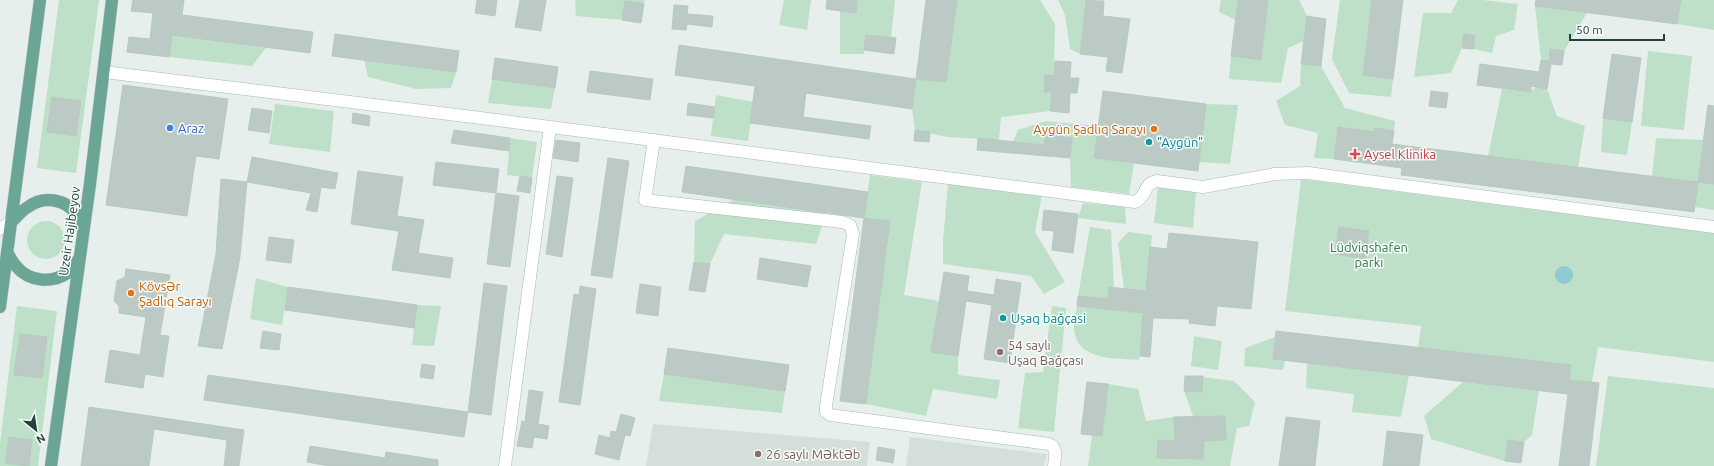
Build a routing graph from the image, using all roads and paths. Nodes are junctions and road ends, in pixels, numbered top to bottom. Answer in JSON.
{"nodes":[{"id":1,"x":40,"y":0,"type":"edge"},
{"id":2,"x":112,"y":0,"type":"edge"},
{"id":3,"x":104,"y":72,"type":"junction"},
{"id":4,"x":550,"y":127,"type":"junction"},
{"id":5,"x":654,"y":140,"type":"junction"},
{"id":6,"x":12,"y":221,"type":"junction"},
{"id":7,"x":1714,"y":227,"type":"edge"},
{"id":8,"x":0,"y":229,"type":"edge"},
{"id":9,"x":83,"y":231,"type":"junction"},
{"id":10,"x":0,"y":242,"type":"edge"},
{"id":11,"x":7,"y":252,"type":"junction"},
{"id":12,"x":79,"y":259,"type":"junction"},
{"id":13,"x":0,"y":308,"type":"edge"},
{"id":14,"x":51,"y":466,"type":"edge"},
{"id":15,"x":505,"y":466,"type":"edge"},
{"id":16,"x":1054,"y":466,"type":"edge"}],
"edges":[{"from":1,"to":6,"type":"main road"},
{"from":2,"to":3,"type":"main road","name":"Uzeir Hajibeyov"},
{"from":3,"to":4,"type":"street"},
{"from":3,"to":9,"type":"main road","name":"Uzeir Hajibeyov"},
{"from":4,"to":5,"type":"street"},
{"from":4,"to":15,"type":"street"},
{"from":5,"to":7,"type":"street"},
{"from":5,"to":16,"type":"street"},
{"from":6,"to":8,"type":"street"},
{"from":6,"to":9,"type":"main road"},
{"from":6,"to":11,"type":"main road"},
{"from":9,"to":12,"type":"main road","name":"Uzeir Hajibeyov"},
{"from":10,"to":11,"type":"street"},
{"from":11,"to":12,"type":"main road"},
{"from":11,"to":13,"type":"main road"},
{"from":12,"to":14,"type":"main road","name":"Uzeir Hajibeyov"}]}
